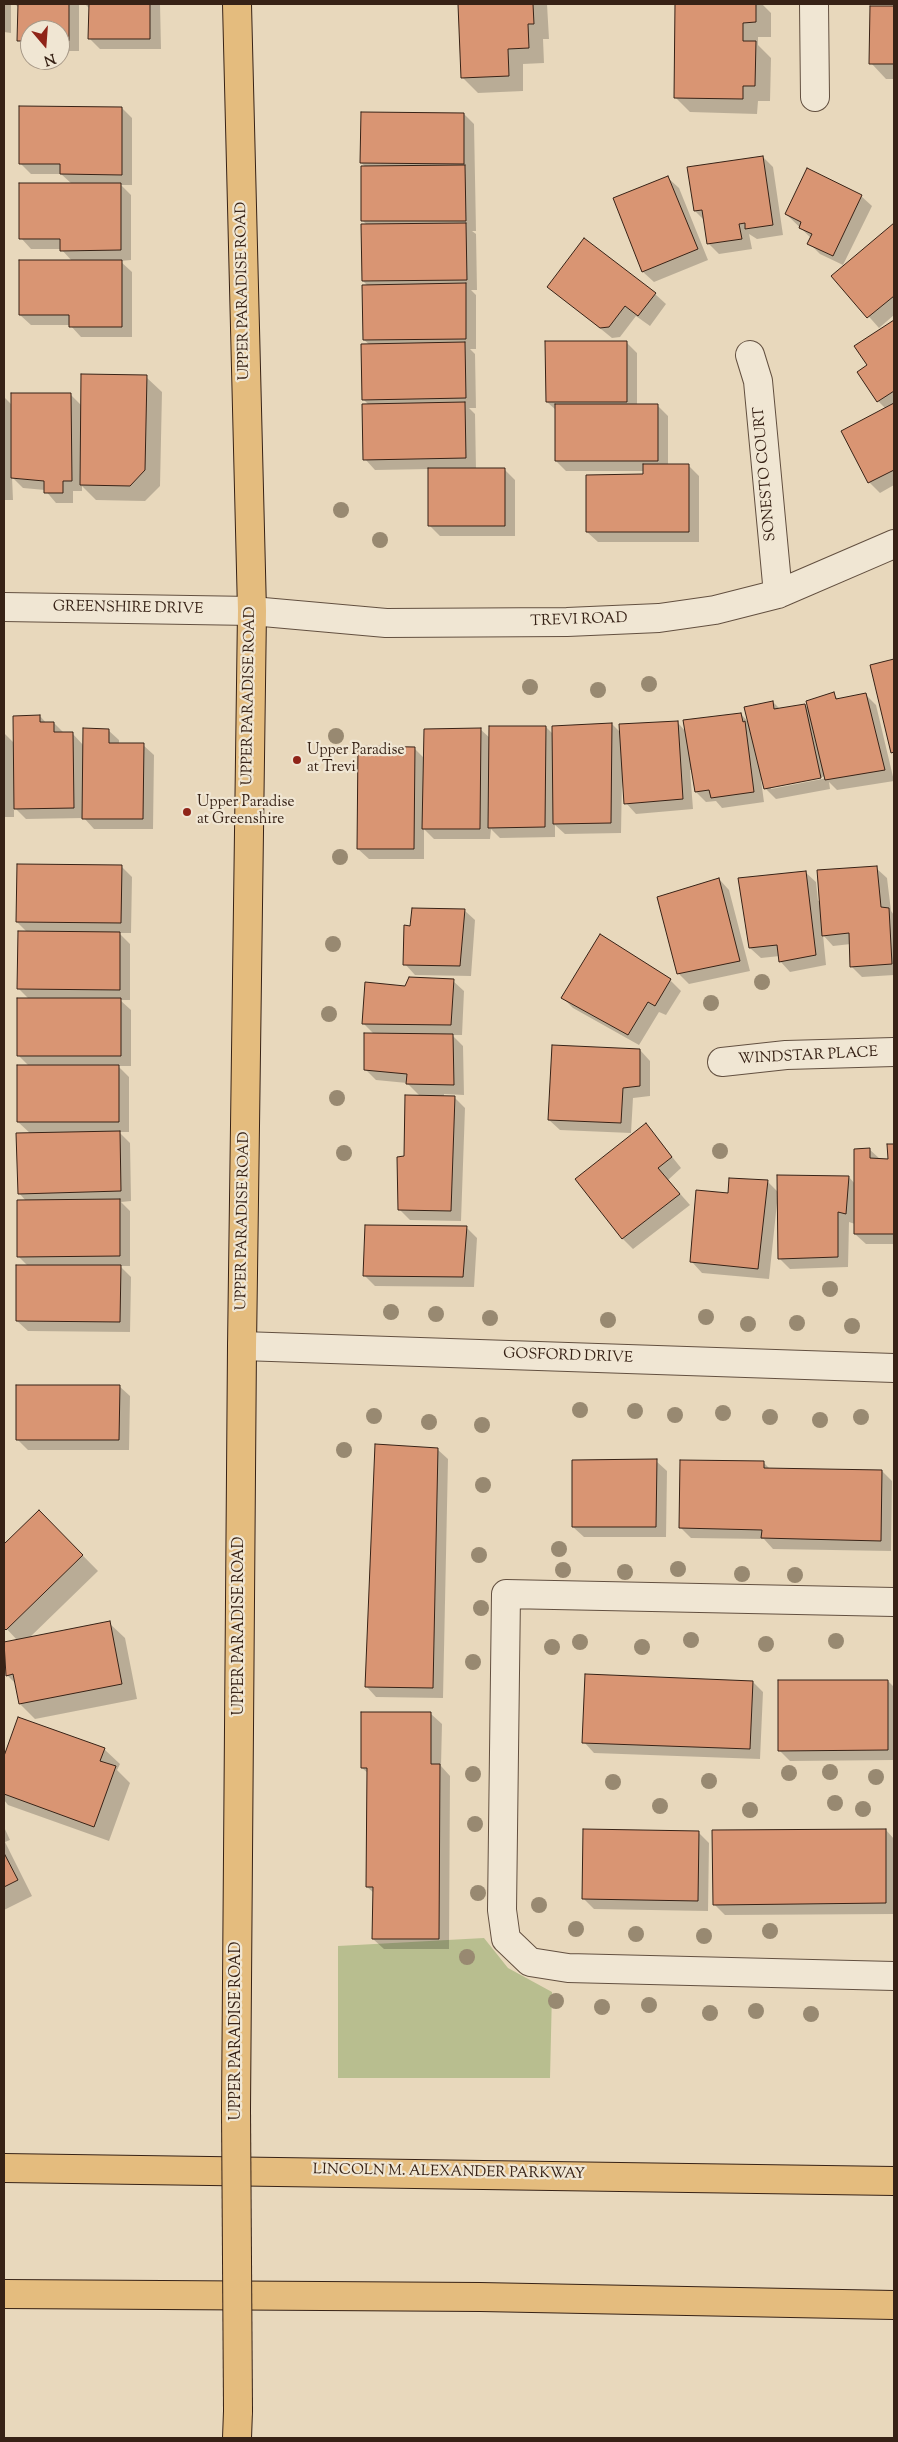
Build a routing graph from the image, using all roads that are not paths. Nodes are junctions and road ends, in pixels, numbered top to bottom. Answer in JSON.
{"nodes":[{"id":1,"x":237,"y":4,"type":"edge"},
{"id":2,"x":814,"y":4,"type":"edge"},
{"id":3,"x":814,"y":97,"type":"dead end"},
{"id":4,"x":750,"y":355,"type":"dead end"},
{"id":5,"x":894,"y":544,"type":"edge"},
{"id":6,"x":778,"y":594,"type":"junction"},
{"id":7,"x":4,"y":607,"type":"edge"},
{"id":8,"x":252,"y":611,"type":"junction"},
{"id":9,"x":894,"y":1052,"type":"edge"},
{"id":10,"x":722,"y":1062,"type":"dead end"},
{"id":11,"x":242,"y":1346,"type":"junction"},
{"id":12,"x":894,"y":1368,"type":"edge"},
{"id":13,"x":894,"y":1602,"type":"edge"},
{"id":14,"x":894,"y":1976,"type":"edge"},
{"id":15,"x":4,"y":2168,"type":"edge"},
{"id":16,"x":894,"y":2181,"type":"edge"},
{"id":17,"x":4,"y":2294,"type":"edge"},
{"id":18,"x":894,"y":2304,"type":"edge"},
{"id":19,"x":238,"y":2438,"type":"edge"}],
"edges":[{"from":1,"to":8,"type":"main road","name":"UPPER PARADISE ROAD"},
{"from":2,"to":3,"type":"street"},
{"from":4,"to":6,"type":"street","name":"SONESTO COURT"},
{"from":5,"to":6,"type":"street","name":"TREVI ROAD"},
{"from":6,"to":8,"type":"street","name":"TREVI ROAD"},
{"from":7,"to":8,"type":"street","name":"GREENSHIRE DRIVE"},
{"from":8,"to":11,"type":"main road","name":"UPPER PARADISE ROAD"},
{"from":9,"to":10,"type":"street","name":"WINDSTAR PLACE"},
{"from":11,"to":12,"type":"street","name":"GOSFORD DRIVE"},
{"from":11,"to":19,"type":"main road","name":"UPPER PARADISE ROAD","bridge":true},
{"from":13,"to":14,"type":"street"},
{"from":15,"to":16,"type":"main road","name":"LINCOLN M. ALEXANDER PARKWAY"},
{"from":17,"to":18,"type":"main road"}]}
